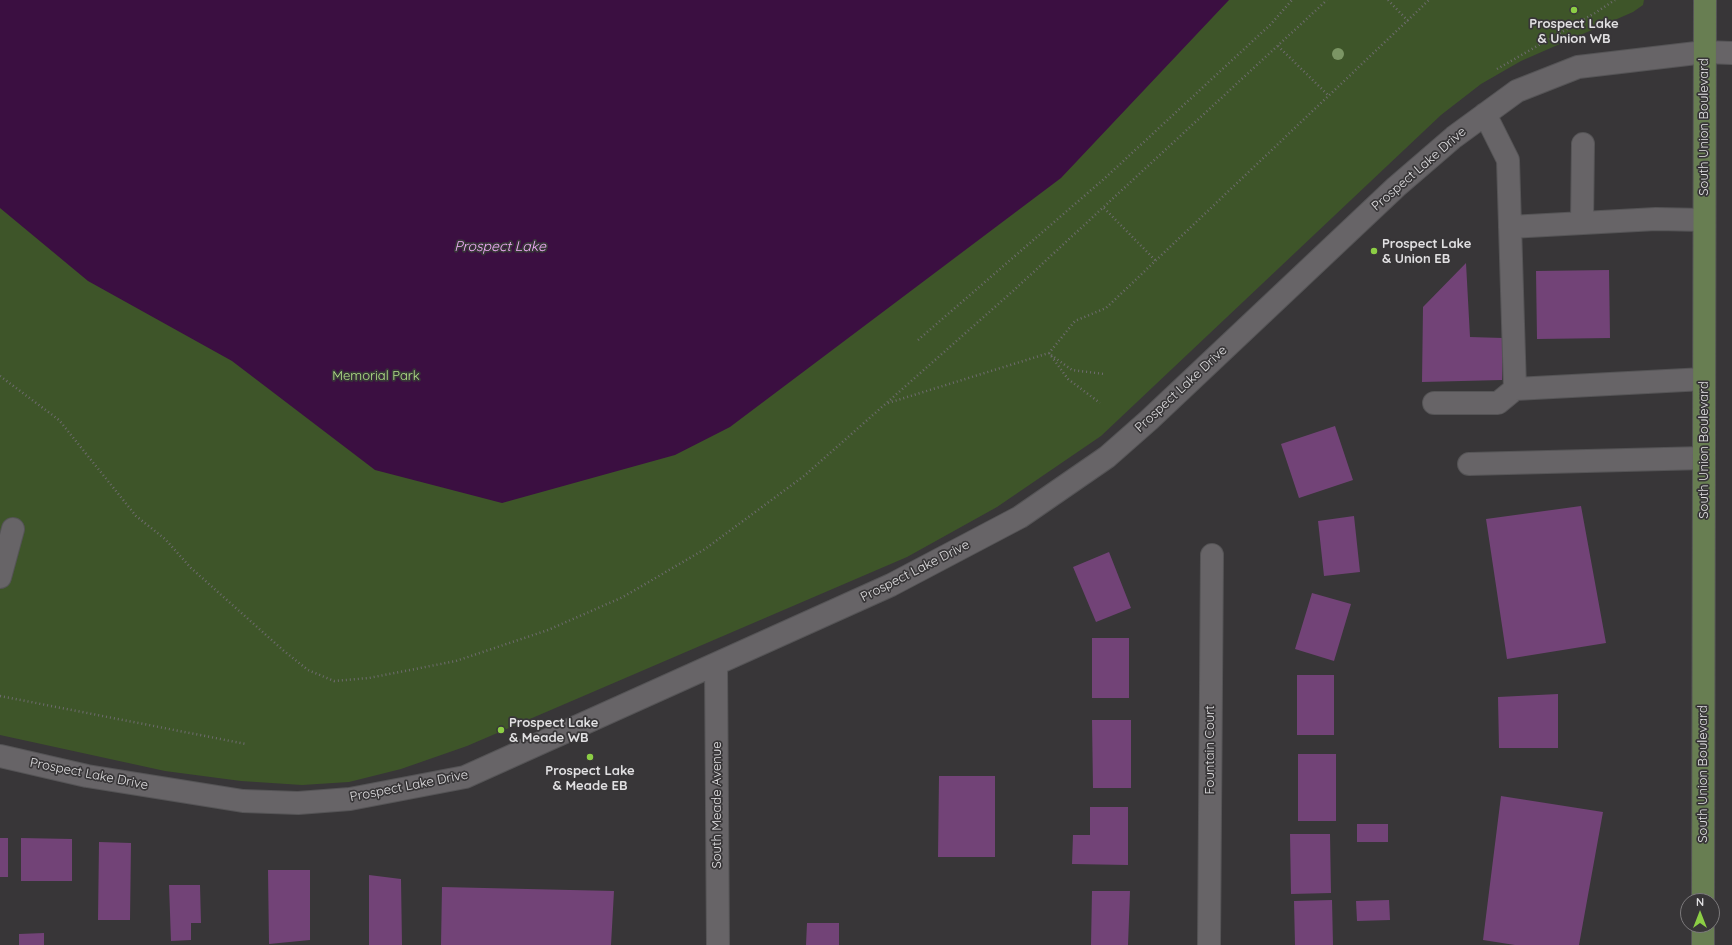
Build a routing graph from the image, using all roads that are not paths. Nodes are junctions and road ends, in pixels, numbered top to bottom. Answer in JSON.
{"nodes":[{"id":1,"x":1705,"y":0,"type":"edge"},
{"id":2,"x":1705,"y":52,"type":"junction"},
{"id":3,"x":1732,"y":53,"type":"edge"},
{"id":4,"x":1485,"y":114,"type":"junction"},
{"id":5,"x":1582,"y":144,"type":"dead end"},
{"id":6,"x":1704,"y":220,"type":"junction"},
{"id":7,"x":1582,"y":223,"type":"junction"},
{"id":8,"x":1510,"y":227,"type":"junction"},
{"id":9,"x":1704,"y":380,"type":"junction"},
{"id":10,"x":1515,"y":389,"type":"junction"},
{"id":11,"x":1434,"y":403,"type":"dead end"},
{"id":12,"x":1704,"y":458,"type":"junction"},
{"id":13,"x":1469,"y":464,"type":"dead end"},
{"id":14,"x":13,"y":529,"type":"dead end"},
{"id":15,"x":1212,"y":554,"type":"dead end"},
{"id":16,"x":0,"y":576,"type":"edge"},
{"id":17,"x":716,"y":665,"type":"junction"},
{"id":18,"x":0,"y":756,"type":"edge"},
{"id":19,"x":1703,"y":893,"type":"edge"},
{"id":20,"x":1703,"y":933,"type":"edge"},
{"id":21,"x":718,"y":945,"type":"edge"},
{"id":22,"x":1209,"y":945,"type":"edge"},
{"id":23,"x":1703,"y":945,"type":"edge"}],
"edges":[{"from":1,"to":2,"type":"main road","name":"South Union Boulevard"},
{"from":2,"to":3,"type":"street","name":"Prospect Lake Drive"},
{"from":2,"to":4,"type":"street","name":"Prospect Lake Drive"},
{"from":2,"to":6,"type":"main road","name":"South Union Boulevard"},
{"from":4,"to":8,"type":"street"},
{"from":4,"to":17,"type":"street","name":"Prospect Lake Drive"},
{"from":5,"to":7,"type":"street"},
{"from":6,"to":7,"type":"street"},
{"from":6,"to":9,"type":"main road","name":"South Union Boulevard"},
{"from":7,"to":8,"type":"street"},
{"from":8,"to":10,"type":"street"},
{"from":9,"to":10,"type":"street"},
{"from":9,"to":12,"type":"main road","name":"South Union Boulevard"},
{"from":10,"to":11,"type":"street"},
{"from":12,"to":13,"type":"street"},
{"from":12,"to":19,"type":"main road","name":"South Union Boulevard"},
{"from":14,"to":16,"type":"street"},
{"from":15,"to":22,"type":"street","name":"Fountain Court"},
{"from":17,"to":18,"type":"street","name":"Prospect Lake Drive"},
{"from":17,"to":21,"type":"street","name":"South Meade Avenue"},
{"from":20,"to":23,"type":"main road"}]}
